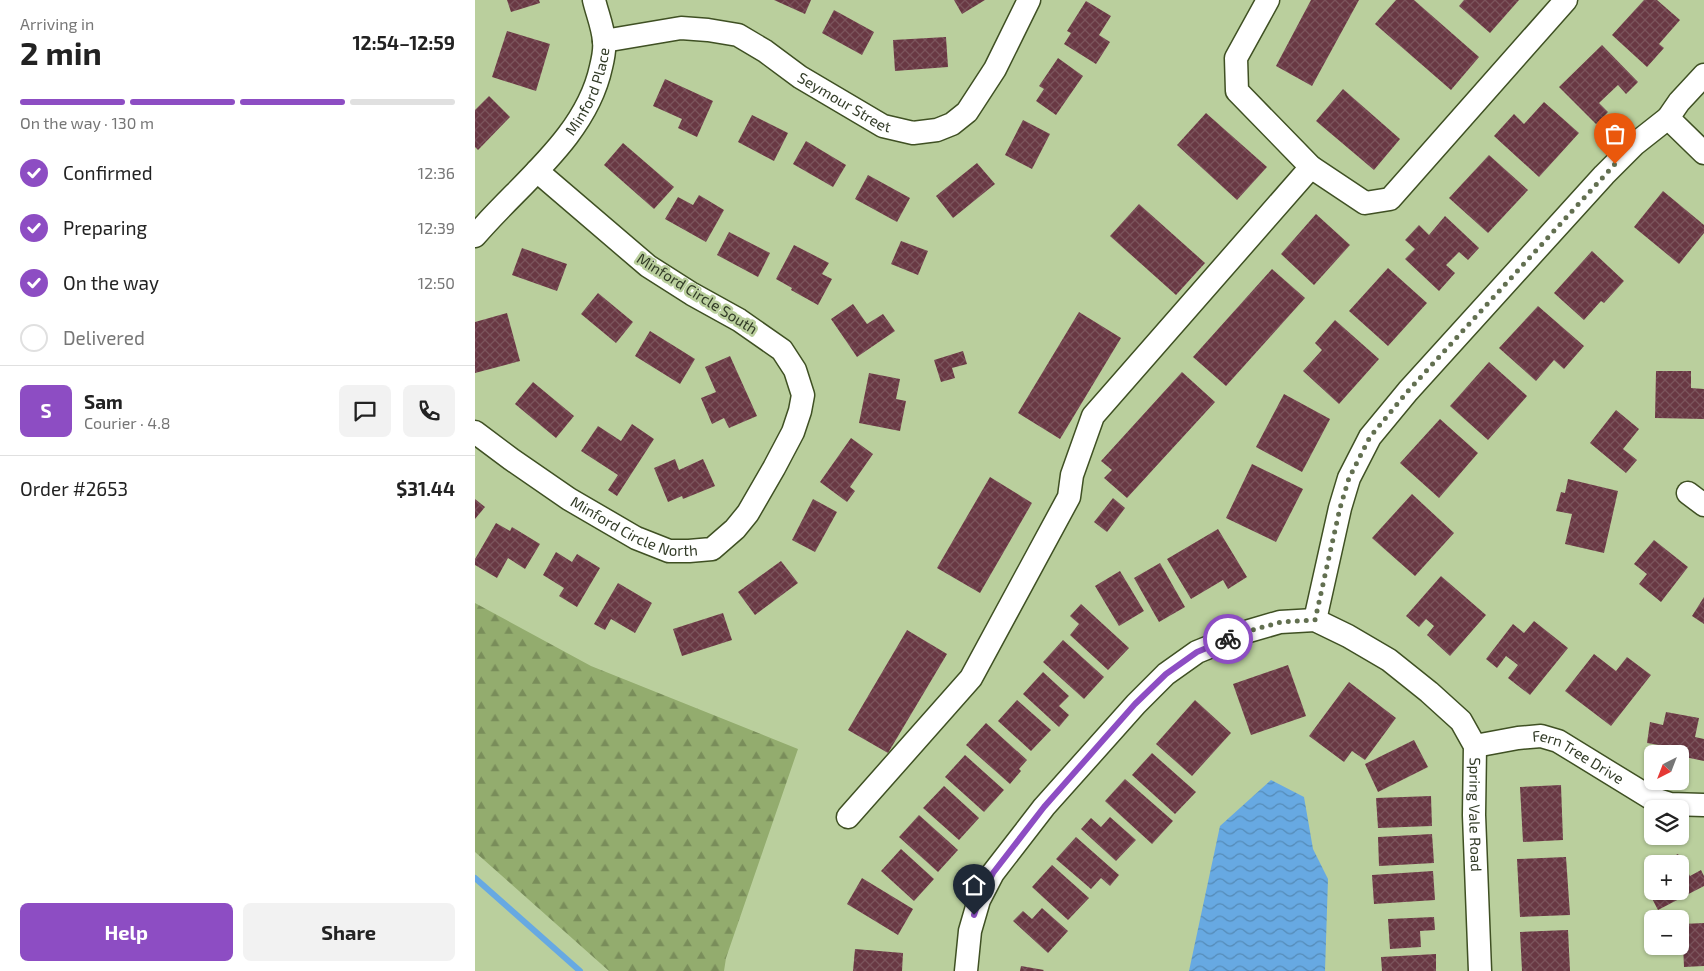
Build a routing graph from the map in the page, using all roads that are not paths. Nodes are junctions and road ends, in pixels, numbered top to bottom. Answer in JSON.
{"nodes":[{"id":1,"x":594,"y":0,"type":"edge"},
{"id":2,"x":1029,"y":0,"type":"edge"},
{"id":3,"x":1268,"y":0,"type":"edge"},
{"id":4,"x":1566,"y":0,"type":"edge"},
{"id":5,"x":604,"y":41,"type":"junction"},
{"id":6,"x":1704,"y":75,"type":"edge"},
{"id":7,"x":1668,"y":118,"type":"junction"},
{"id":8,"x":1704,"y":153,"type":"edge"},
{"id":9,"x":1311,"y":167,"type":"junction"},
{"id":10,"x":537,"y":171,"type":"junction"},
{"id":11,"x":475,"y":236,"type":"edge"},
{"id":12,"x":475,"y":432,"type":"edge"},
{"id":13,"x":774,"y":468,"type":"joint"},
{"id":14,"x":1315,"y":620,"type":"junction"},
{"id":15,"x":1475,"y":746,"type":"junction"},
{"id":16,"x":1704,"y":805,"type":"edge"},
{"id":17,"x":847,"y":817,"type":"dead end"},
{"id":18,"x":966,"y":970,"type":"edge"},
{"id":19,"x":1480,"y":971,"type":"edge"}],
"edges":[{"from":1,"to":5,"type":"street","name":"Minford Place"},
{"from":2,"to":5,"type":"street","name":"Seymour Street"},
{"from":3,"to":9,"type":"street"},
{"from":4,"to":9,"type":"street"},
{"from":5,"to":10,"type":"street","name":"Minford Place"},
{"from":6,"to":7,"type":"street"},
{"from":7,"to":8,"type":"street"},
{"from":7,"to":14,"type":"street"},
{"from":9,"to":17,"type":"street"},
{"from":10,"to":11,"type":"street"},
{"from":10,"to":13,"type":"street","name":"Minford Circle South"},
{"from":12,"to":13,"type":"street","name":"Minford Circle North"},
{"from":14,"to":15,"type":"street","name":"Spring Vale Road"},
{"from":14,"to":18,"type":"street"},
{"from":15,"to":16,"type":"street","name":"Fern Tree Drive"},
{"from":15,"to":19,"type":"street","name":"Spring Vale Road"}]}
